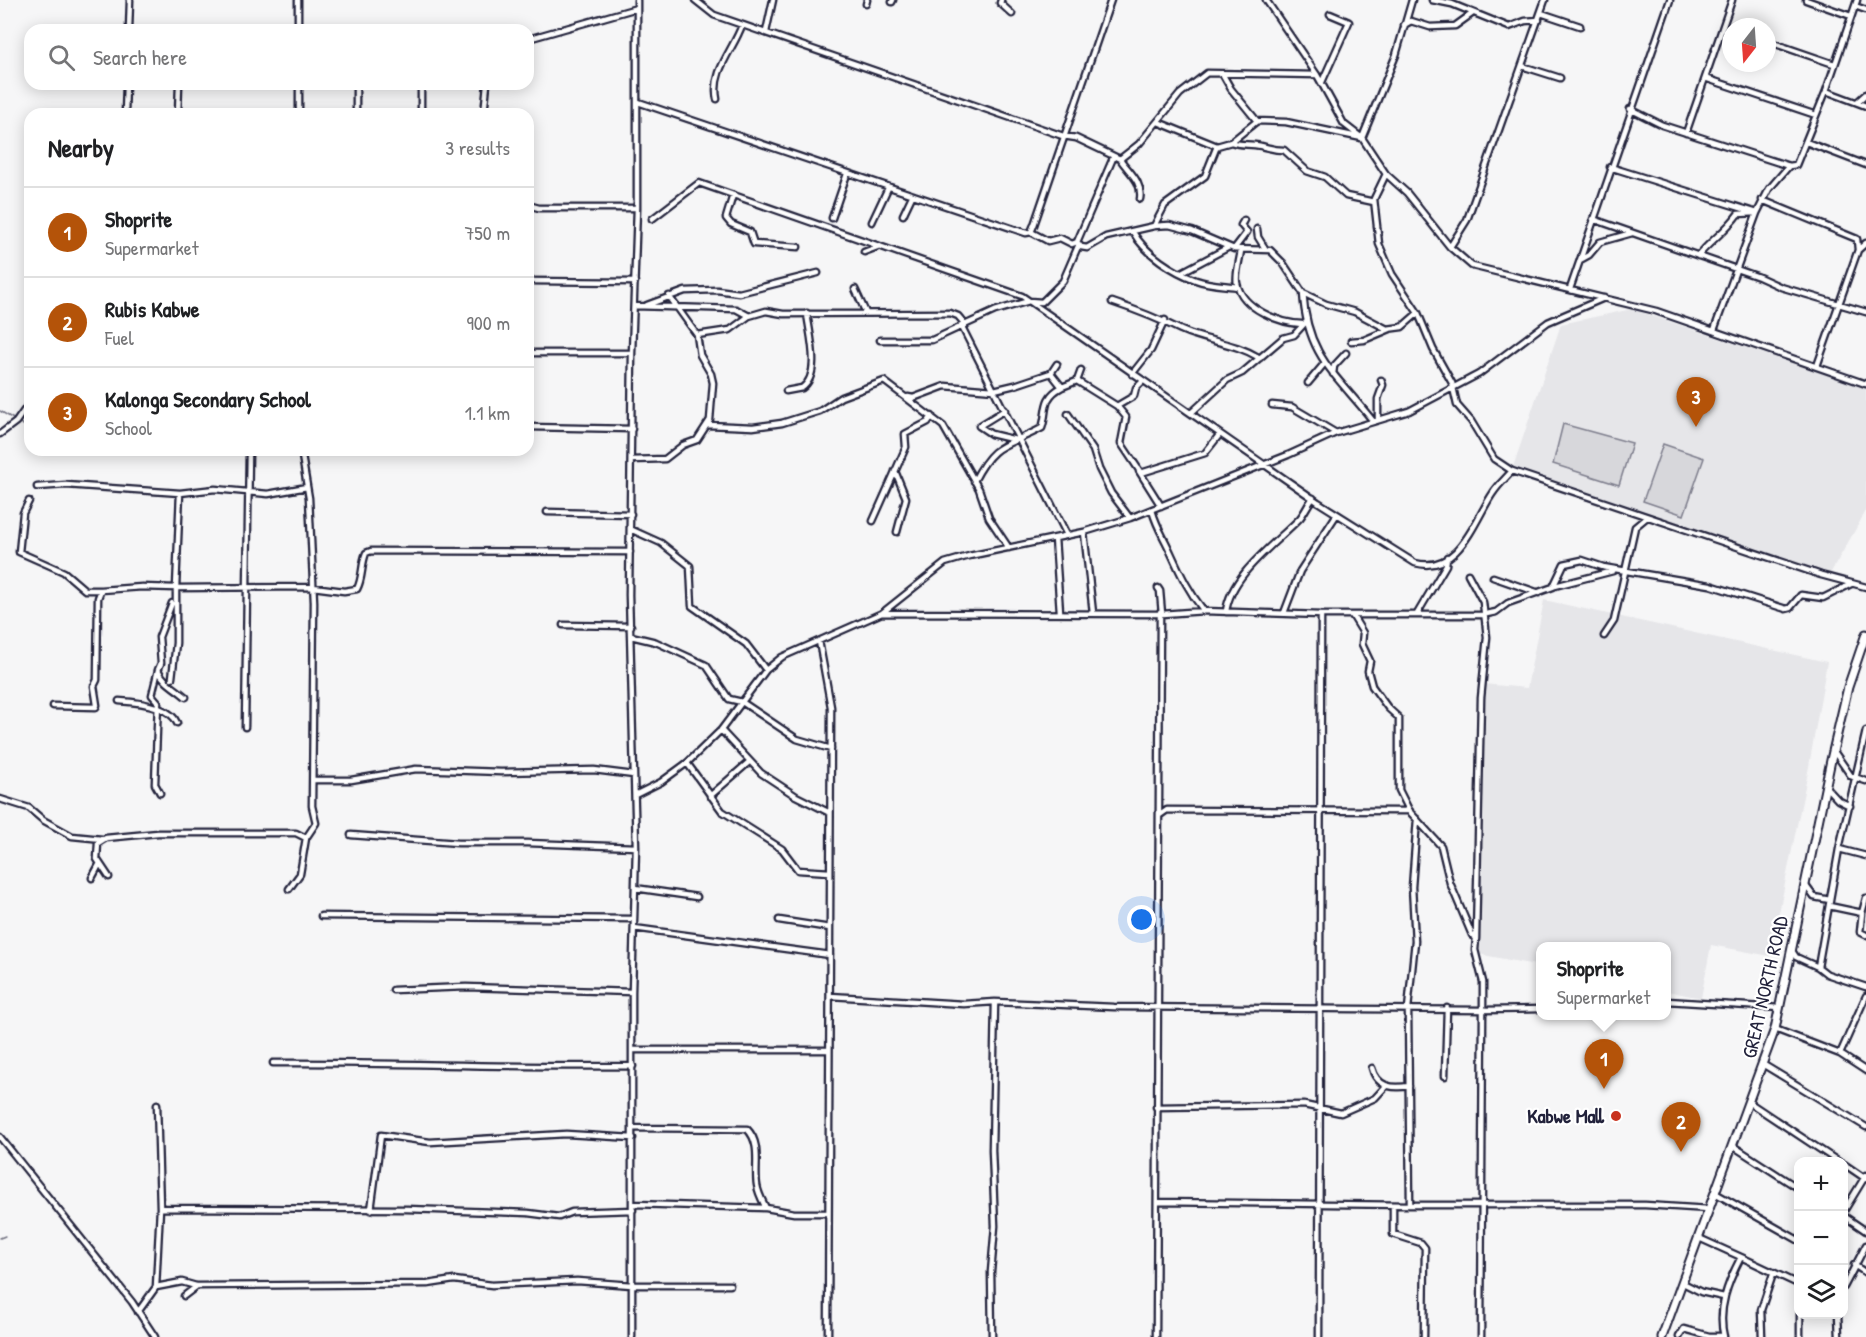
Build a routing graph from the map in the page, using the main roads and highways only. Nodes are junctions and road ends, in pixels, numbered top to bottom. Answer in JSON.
{"nodes":[{"id":1,"x":1866,"y":634,"type":"edge"},
{"id":2,"x":1662,"y":1337,"type":"edge"}],
"edges":[{"from":1,"to":2,"type":"highway","name":"GREAT NORTH ROAD"}]}
